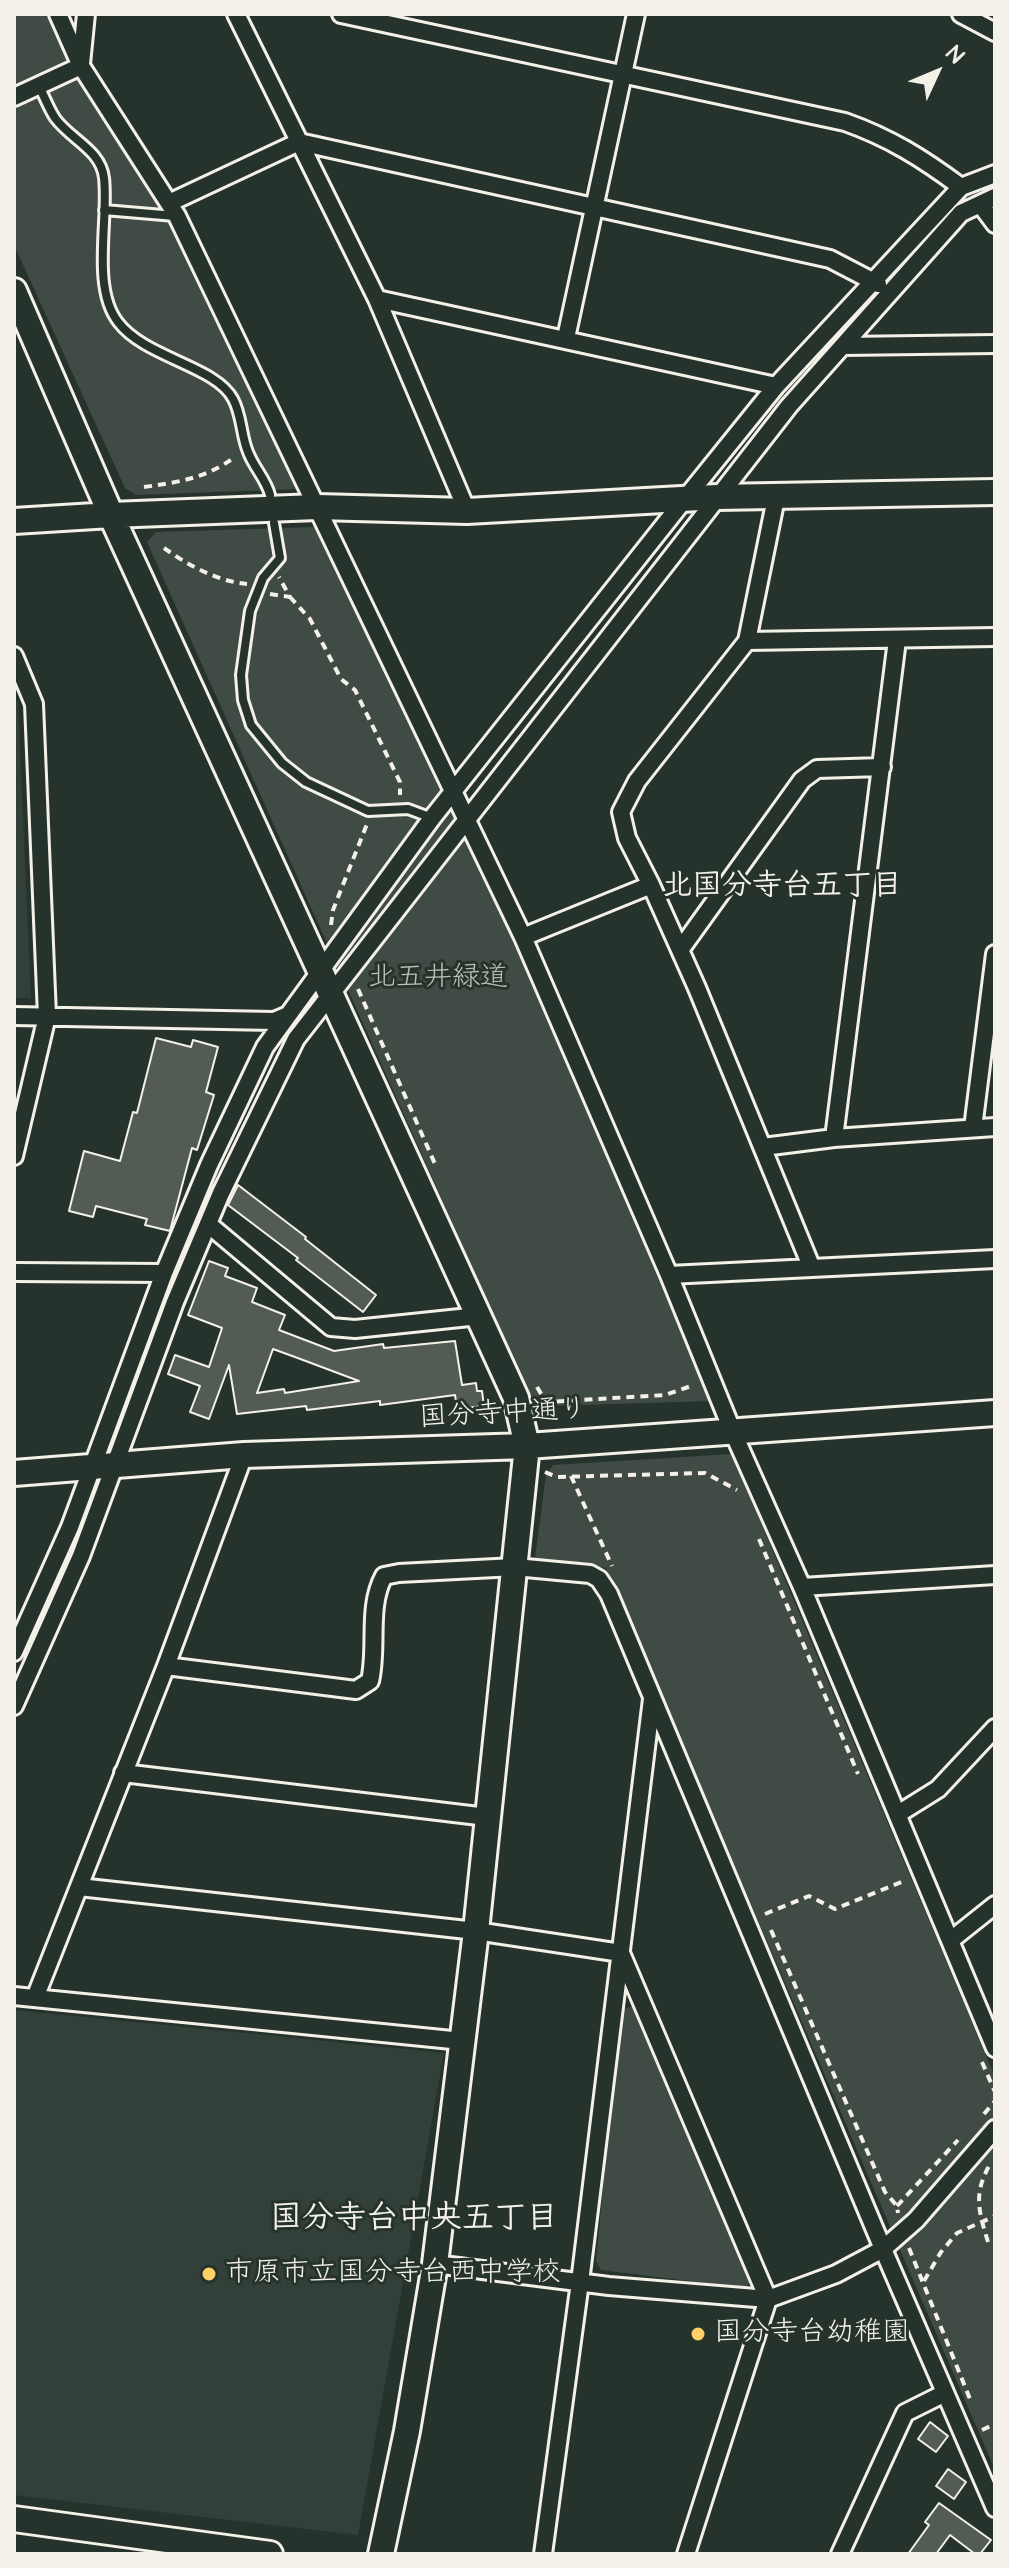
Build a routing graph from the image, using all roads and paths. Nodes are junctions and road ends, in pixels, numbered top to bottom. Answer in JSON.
{"nodes":[{"id":1,"x":58,"y":14,"type":"edge"},
{"id":2,"x":86,"y":14,"type":"edge"},
{"id":3,"x":236,"y":14,"type":"edge"},
{"id":4,"x":341,"y":14,"type":"edge"},
{"id":5,"x":636,"y":14,"type":"edge"},
{"id":6,"x":961,"y":14,"type":"edge"},
{"id":7,"x":995,"y":32,"type":"edge"},
{"id":8,"x":81,"y":66,"type":"junction"},
{"id":9,"x":623,"y":74,"type":"junction"},
{"id":10,"x":39,"y":86,"type":"junction"},
{"id":11,"x":14,"y":97,"type":"edge"},
{"id":12,"x":299,"y":142,"type":"junction"},
{"id":13,"x":995,"y":174,"type":"edge"},
{"id":14,"x":961,"y":187,"type":"junction"},
{"id":15,"x":988,"y":201,"type":"edge"},
{"id":16,"x":594,"y":208,"type":"junction"},
{"id":17,"x":173,"y":209,"type":"junction"},
{"id":18,"x":104,"y":210,"type":"junction"},
{"id":19,"x":995,"y":224,"type":"edge"},
{"id":20,"x":872,"y":279,"type":"junction"},
{"id":21,"x":14,"y":291,"type":"edge"},
{"id":22,"x":890,"y":294,"type":"junction"},
{"id":23,"x":377,"y":299,"type":"junction"},
{"id":24,"x":566,"y":338,"type":"junction"},
{"id":25,"x":995,"y":344,"type":"edge"},
{"id":26,"x":843,"y":346,"type":"junction"},
{"id":27,"x":776,"y":386,"type":"junction"},
{"id":28,"x":247,"y":448,"type":"junction"},
{"id":29,"x":144,"y":487,"type":"dead end"},
{"id":30,"x":995,"y":492,"type":"edge"},
{"id":31,"x":270,"y":495,"type":"dead end"},
{"id":32,"x":717,"y":497,"type":"junction"},
{"id":33,"x":776,"y":498,"type":"junction"},
{"id":34,"x":684,"y":500,"type":"junction"},
{"id":35,"x":317,"y":507,"type":"junction"},
{"id":36,"x":467,"y":511,"type":"junction"},
{"id":37,"x":111,"y":515,"type":"junction"},
{"id":38,"x":14,"y":521,"type":"edge"},
{"id":39,"x":274,"y":523,"type":"dead end"},
{"id":40,"x":164,"y":548,"type":"dead end"},
{"id":41,"x":274,"y":568,"type":"junction"},
{"id":42,"x":260,"y":588,"type":"junction"},
{"id":43,"x":290,"y":597,"type":"junction"},
{"id":44,"x":995,"y":637,"type":"edge"},
{"id":45,"x":897,"y":640,"type":"junction"},
{"id":46,"x":747,"y":641,"type":"junction"},
{"id":47,"x":14,"y":656,"type":"edge"},
{"id":48,"x":882,"y":767,"type":"junction"},
{"id":49,"x":455,"y":792,"type":"junction"},
{"id":50,"x":401,"y":809,"type":"junction"},
{"id":51,"x":373,"y":811,"type":"junction"},
{"id":52,"x":468,"y":816,"type":"junction"},
{"id":53,"x":432,"y":818,"type":"junction"},
{"id":54,"x":651,"y":885,"type":"junction"},
{"id":55,"x":330,"y":933,"type":"dead end"},
{"id":56,"x":523,"y":937,"type":"junction"},
{"id":57,"x":680,"y":950,"type":"junction"},
{"id":58,"x":995,"y":954,"type":"edge"},
{"id":59,"x":320,"y":970,"type":"junction"},
{"id":60,"x":331,"y":994,"type":"junction"},
{"id":61,"x":288,"y":1015,"type":"junction"},
{"id":62,"x":14,"y":1016,"type":"edge"},
{"id":63,"x":47,"y":1016,"type":"junction"},
{"id":64,"x":14,"y":1077,"type":"edge"},
{"id":65,"x":32,"y":1078,"type":"junction"},
{"id":66,"x":995,"y":1127,"type":"edge"},
{"id":67,"x":973,"y":1128,"type":"junction"},
{"id":68,"x":17,"y":1132,"type":"edge"},
{"id":69,"x":834,"y":1138,"type":"junction"},
{"id":70,"x":763,"y":1147,"type":"junction"},
{"id":71,"x":14,"y":1156,"type":"edge"},
{"id":72,"x":208,"y":1224,"type":"junction"},
{"id":73,"x":995,"y":1259,"type":"edge"},
{"id":74,"x":811,"y":1266,"type":"junction"},
{"id":75,"x":14,"y":1272,"type":"edge"},
{"id":76,"x":164,"y":1273,"type":"junction"},
{"id":77,"x":669,"y":1275,"type":"junction"},
{"id":78,"x":479,"y":1316,"type":"junction"},
{"id":79,"x":711,"y":1379,"type":"junction"},
{"id":80,"x":546,"y":1402,"type":"dead end"},
{"id":81,"x":995,"y":1413,"type":"edge"},
{"id":82,"x":732,"y":1430,"type":"junction"},
{"id":83,"x":527,"y":1446,"type":"junction"},
{"id":84,"x":244,"y":1455,"type":"junction"},
{"id":85,"x":117,"y":1465,"type":"junction"},
{"id":86,"x":92,"y":1468,"type":"junction"},
{"id":87,"x":544,"y":1471,"type":"dead end"},
{"id":88,"x":14,"y":1473,"type":"edge"},
{"id":89,"x":737,"y":1490,"type":"dead end"},
{"id":90,"x":515,"y":1567,"type":"junction"},
{"id":91,"x":995,"y":1575,"type":"edge"},
{"id":92,"x":802,"y":1587,"type":"junction"},
{"id":93,"x":14,"y":1652,"type":"edge"},
{"id":94,"x":166,"y":1666,"type":"junction"},
{"id":95,"x":652,"y":1698,"type":"junction"},
{"id":96,"x":14,"y":1706,"type":"edge"},
{"id":97,"x":995,"y":1728,"type":"edge"},
{"id":98,"x":123,"y":1773,"type":"junction"},
{"id":99,"x":898,"y":1814,"type":"junction"},
{"id":100,"x":487,"y":1817,"type":"junction"},
{"id":101,"x":904,"y":1881,"type":"dead end"},
{"id":102,"x":79,"y":1887,"type":"junction"},
{"id":103,"x":995,"y":1905,"type":"edge"},
{"id":104,"x":765,"y":1914,"type":"dead end"},
{"id":105,"x":476,"y":1931,"type":"junction"},
{"id":106,"x":951,"y":1940,"type":"junction"},
{"id":107,"x":621,"y":1953,"type":"junction"},
{"id":108,"x":14,"y":1996,"type":"edge"},
{"id":109,"x":35,"y":1998,"type":"junction"},
{"id":110,"x":462,"y":2041,"type":"junction"},
{"id":111,"x":995,"y":2048,"type":"edge"},
{"id":112,"x":995,"y":2101,"type":"edge"},
{"id":113,"x":973,"y":2125,"type":"dead end"},
{"id":114,"x":995,"y":2129,"type":"edge"},
{"id":115,"x":962,"y":2136,"type":"dead end"},
{"id":116,"x":990,"y":2164,"type":"dead end"},
{"id":117,"x":897,"y":2206,"type":"dead end"},
{"id":118,"x":995,"y":2216,"type":"edge"},
{"id":119,"x":982,"y":2222,"type":"junction"},
{"id":120,"x":902,"y":2232,"type":"junction"},
{"id":121,"x":988,"y":2242,"type":"dead end"},
{"id":122,"x":883,"y":2249,"type":"junction"},
{"id":123,"x":435,"y":2264,"type":"junction"},
{"id":124,"x":924,"y":2281,"type":"junction"},
{"id":125,"x":580,"y":2282,"type":"junction"},
{"id":126,"x":768,"y":2299,"type":"junction"},
{"id":127,"x":945,"y":2393,"type":"junction"},
{"id":128,"x":971,"y":2403,"type":"dead end"},
{"id":129,"x":995,"y":2424,"type":"edge"},
{"id":130,"x":988,"y":2443,"type":"dead end"},
{"id":131,"x":995,"y":2508,"type":"edge"},
{"id":132,"x":14,"y":2519,"type":"edge"},
{"id":133,"x":230,"y":2551,"type":"edge"},
{"id":134,"x":270,"y":2554,"type":"edge"},
{"id":135,"x":381,"y":2554,"type":"edge"},
{"id":136,"x":543,"y":2554,"type":"edge"},
{"id":137,"x":686,"y":2554,"type":"edge"},
{"id":138,"x":840,"y":2554,"type":"edge"}],
"edges":[{"from":1,"to":8,"type":"street"},
{"from":2,"to":8,"type":"street"},
{"from":3,"to":12,"type":"street"},
{"from":4,"to":9,"type":"street"},
{"from":5,"to":9,"type":"street"},
{"from":6,"to":7,"type":"street"},
{"from":8,"to":10,"type":"street"},
{"from":8,"to":17,"type":"street"},
{"from":9,"to":14,"type":"street"},
{"from":9,"to":16,"type":"street"},
{"from":10,"to":11,"type":"street"},
{"from":10,"to":18,"type":"lane"},
{"from":12,"to":16,"type":"street"},
{"from":12,"to":17,"type":"street"},
{"from":12,"to":23,"type":"street"},
{"from":13,"to":14,"type":"street"},
{"from":14,"to":20,"type":"street"},
{"from":15,"to":19,"type":"street"},
{"from":15,"to":22,"type":"street"},
{"from":16,"to":20,"type":"street"},
{"from":16,"to":24,"type":"street"},
{"from":17,"to":18,"type":"lane"},
{"from":17,"to":35,"type":"street"},
{"from":18,"to":28,"type":"lane"},
{"from":20,"to":22,"type":"street"},
{"from":20,"to":27,"type":"street"},
{"from":21,"to":37,"type":"street"},
{"from":22,"to":26,"type":"street"},
{"from":23,"to":24,"type":"street"},
{"from":23,"to":36,"type":"street"},
{"from":24,"to":27,"type":"street"},
{"from":25,"to":26,"type":"street"},
{"from":26,"to":32,"type":"street"},
{"from":27,"to":34,"type":"street"},
{"from":28,"to":29,"type":"path"},
{"from":28,"to":31,"type":"lane"},
{"from":30,"to":33,"type":"street"},
{"from":32,"to":33,"type":"street"},
{"from":32,"to":34,"type":"street"},
{"from":32,"to":52,"type":"street"},
{"from":33,"to":46,"type":"street"},
{"from":34,"to":36,"type":"street"},
{"from":34,"to":49,"type":"street"},
{"from":35,"to":36,"type":"street"},
{"from":35,"to":37,"type":"street"},
{"from":35,"to":49,"type":"street"},
{"from":37,"to":38,"type":"street"},
{"from":37,"to":59,"type":"street"},
{"from":39,"to":41,"type":"lane"},
{"from":40,"to":42,"type":"path"},
{"from":41,"to":42,"type":"lane"},
{"from":41,"to":43,"type":"path"},
{"from":42,"to":43,"type":"path"},
{"from":42,"to":51,"type":"lane"},
{"from":43,"to":50,"type":"path"},
{"from":44,"to":45,"type":"street"},
{"from":45,"to":46,"type":"street"},
{"from":45,"to":48,"type":"street"},
{"from":46,"to":54,"type":"street"},
{"from":47,"to":63,"type":"street"},
{"from":48,"to":57,"type":"street"},
{"from":48,"to":69,"type":"street"},
{"from":49,"to":52,"type":"street"},
{"from":49,"to":53,"type":"street"},
{"from":50,"to":51,"type":"lane"},
{"from":50,"to":53,"type":"lane"},
{"from":51,"to":55,"type":"path"},
{"from":52,"to":56,"type":"street"},
{"from":52,"to":60,"type":"street"},
{"from":53,"to":59,"type":"street"},
{"from":54,"to":56,"type":"street"},
{"from":54,"to":57,"type":"street"},
{"from":56,"to":77,"type":"street"},
{"from":57,"to":70,"type":"street"},
{"from":58,"to":67,"type":"street"},
{"from":59,"to":60,"type":"street"},
{"from":59,"to":61,"type":"street"},
{"from":60,"to":72,"type":"street"},
{"from":60,"to":78,"type":"street"},
{"from":61,"to":63,"type":"street"},
{"from":61,"to":76,"type":"street"},
{"from":62,"to":63,"type":"street"},
{"from":63,"to":65,"type":"street"},
{"from":64,"to":65,"type":"street"},
{"from":65,"to":68,"type":"street"},
{"from":66,"to":67,"type":"street"},
{"from":67,"to":69,"type":"street"},
{"from":68,"to":71,"type":"street"},
{"from":69,"to":70,"type":"street"},
{"from":70,"to":74,"type":"street"},
{"from":72,"to":78,"type":"street"},
{"from":72,"to":85,"type":"street"},
{"from":73,"to":74,"type":"street"},
{"from":74,"to":77,"type":"street"},
{"from":75,"to":76,"type":"street"},
{"from":76,"to":86,"type":"street"},
{"from":77,"to":79,"type":"street"},
{"from":78,"to":83,"type":"street"},
{"from":79,"to":80,"type":"path"},
{"from":79,"to":82,"type":"street"},
{"from":81,"to":82,"type":"street","name":"国分寺中通り"},
{"from":82,"to":83,"type":"street","name":"国分寺中通り"},
{"from":82,"to":92,"type":"street"},
{"from":83,"to":84,"type":"street","name":"国分寺中通り"},
{"from":83,"to":90,"type":"street"},
{"from":84,"to":85,"type":"street","name":"国分寺中通り"},
{"from":84,"to":94,"type":"street"},
{"from":85,"to":86,"type":"street","name":"国分寺中通り"},
{"from":85,"to":96,"type":"street"},
{"from":86,"to":88,"type":"street","name":"国分寺中通り"},
{"from":86,"to":93,"type":"street"},
{"from":87,"to":89,"type":"path"},
{"from":90,"to":94,"type":"street"},
{"from":90,"to":95,"type":"street"},
{"from":90,"to":100,"type":"street"},
{"from":91,"to":92,"type":"street"},
{"from":92,"to":99,"type":"street"},
{"from":94,"to":98,"type":"street"},
{"from":95,"to":107,"type":"street"},
{"from":95,"to":122,"type":"street"},
{"from":97,"to":99,"type":"street"},
{"from":98,"to":100,"type":"street"},
{"from":98,"to":102,"type":"street"},
{"from":99,"to":106,"type":"street"},
{"from":100,"to":105,"type":"street"},
{"from":101,"to":104,"type":"path"},
{"from":102,"to":105,"type":"street"},
{"from":102,"to":109,"type":"street"},
{"from":103,"to":106,"type":"street"},
{"from":105,"to":107,"type":"street"},
{"from":105,"to":110,"type":"street"},
{"from":106,"to":111,"type":"street"},
{"from":107,"to":125,"type":"street"},
{"from":107,"to":126,"type":"street"},
{"from":108,"to":109,"type":"street"},
{"from":109,"to":110,"type":"street"},
{"from":110,"to":123,"type":"street"},
{"from":112,"to":113,"type":"path"},
{"from":114,"to":120,"type":"street"},
{"from":115,"to":117,"type":"path"},
{"from":116,"to":119,"type":"path"},
{"from":118,"to":119,"type":"path"},
{"from":119,"to":121,"type":"path"},
{"from":119,"to":124,"type":"path"},
{"from":120,"to":122,"type":"street"},
{"from":120,"to":124,"type":"path"},
{"from":122,"to":126,"type":"street"},
{"from":122,"to":127,"type":"street"},
{"from":123,"to":125,"type":"street"},
{"from":123,"to":135,"type":"street"},
{"from":124,"to":128,"type":"path"},
{"from":125,"to":126,"type":"street"},
{"from":125,"to":136,"type":"street"},
{"from":126,"to":137,"type":"street"},
{"from":127,"to":131,"type":"street"},
{"from":127,"to":138,"type":"street"},
{"from":129,"to":130,"type":"path"},
{"from":132,"to":133,"type":"street"},
{"from":133,"to":134,"type":"street"}]}
